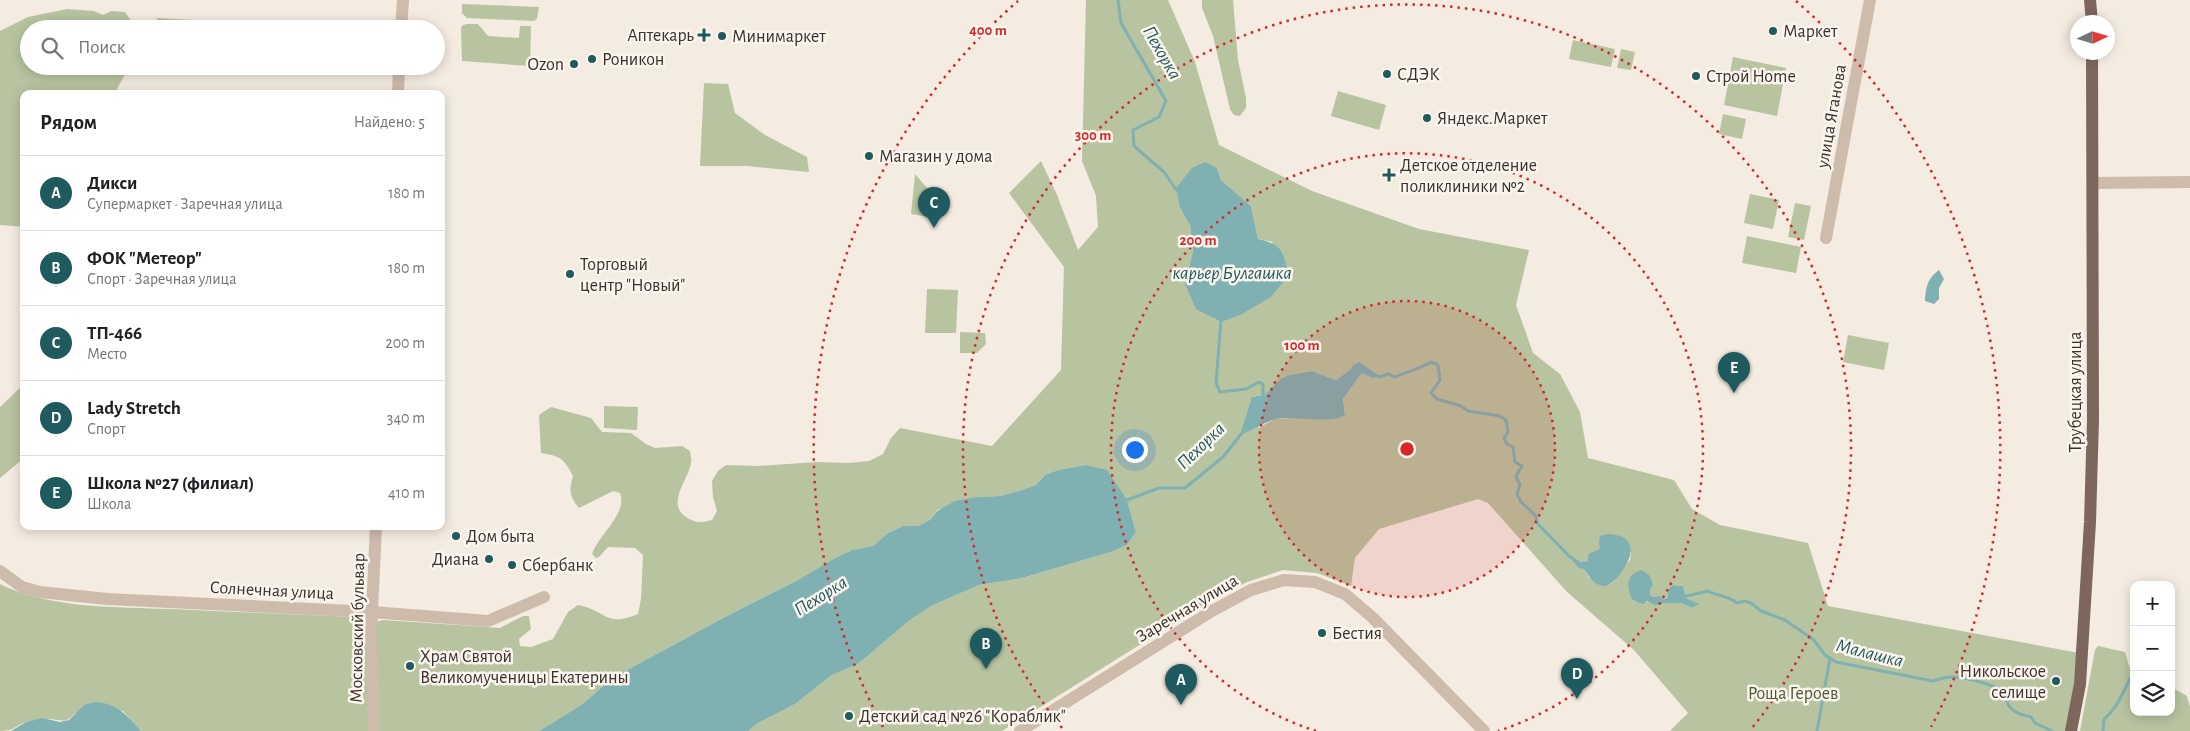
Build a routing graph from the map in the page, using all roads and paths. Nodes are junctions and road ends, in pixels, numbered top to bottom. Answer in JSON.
{"nodes":[{"id":1,"x":403,"y":0,"type":"edge"},
{"id":2,"x":1870,"y":0,"type":"edge"},
{"id":3,"x":2090,"y":0,"type":"edge"},
{"id":4,"x":2091,"y":15,"type":"edge"},
{"id":5,"x":402,"y":20,"type":"edge"},
{"id":6,"x":2092,"y":60,"type":"edge"},
{"id":7,"x":399,"y":75,"type":"edge"},
{"id":8,"x":398,"y":90,"type":"edge"},
{"id":9,"x":2190,"y":182,"type":"edge"},
{"id":10,"x":2093,"y":183,"type":"junction"},
{"id":11,"x":1826,"y":238,"type":"dead end"},
{"id":12,"x":376,"y":530,"type":"edge"},
{"id":13,"x":0,"y":571,"type":"edge"},
{"id":14,"x":544,"y":597,"type":"dead end"},
{"id":15,"x":372,"y":612,"type":"junction"},
{"id":16,"x":374,"y":731,"type":"edge"},
{"id":17,"x":1020,"y":731,"type":"edge"},
{"id":18,"x":1484,"y":731,"type":"edge"},
{"id":19,"x":2071,"y":731,"type":"edge"}],
"edges":[{"from":1,"to":5,"type":"street"},
{"from":2,"to":11,"type":"street","name":"улица Яганова"},
{"from":3,"to":4,"type":"main road"},
{"from":6,"to":10,"type":"main road","name":"Трубецкая улица"},
{"from":7,"to":8,"type":"street"},
{"from":9,"to":10,"type":"street"},
{"from":10,"to":19,"type":"main road","name":"Трубецкая улица"},
{"from":12,"to":15,"type":"street","name":"Московский бульвар"},
{"from":13,"to":15,"type":"street","name":"Солнечная улица"},
{"from":14,"to":15,"type":"street","name":"Солнечная улица"},
{"from":15,"to":16,"type":"street","name":"Московский бульвар"},
{"from":17,"to":18,"type":"street","name":"Заречная улица"}]}
